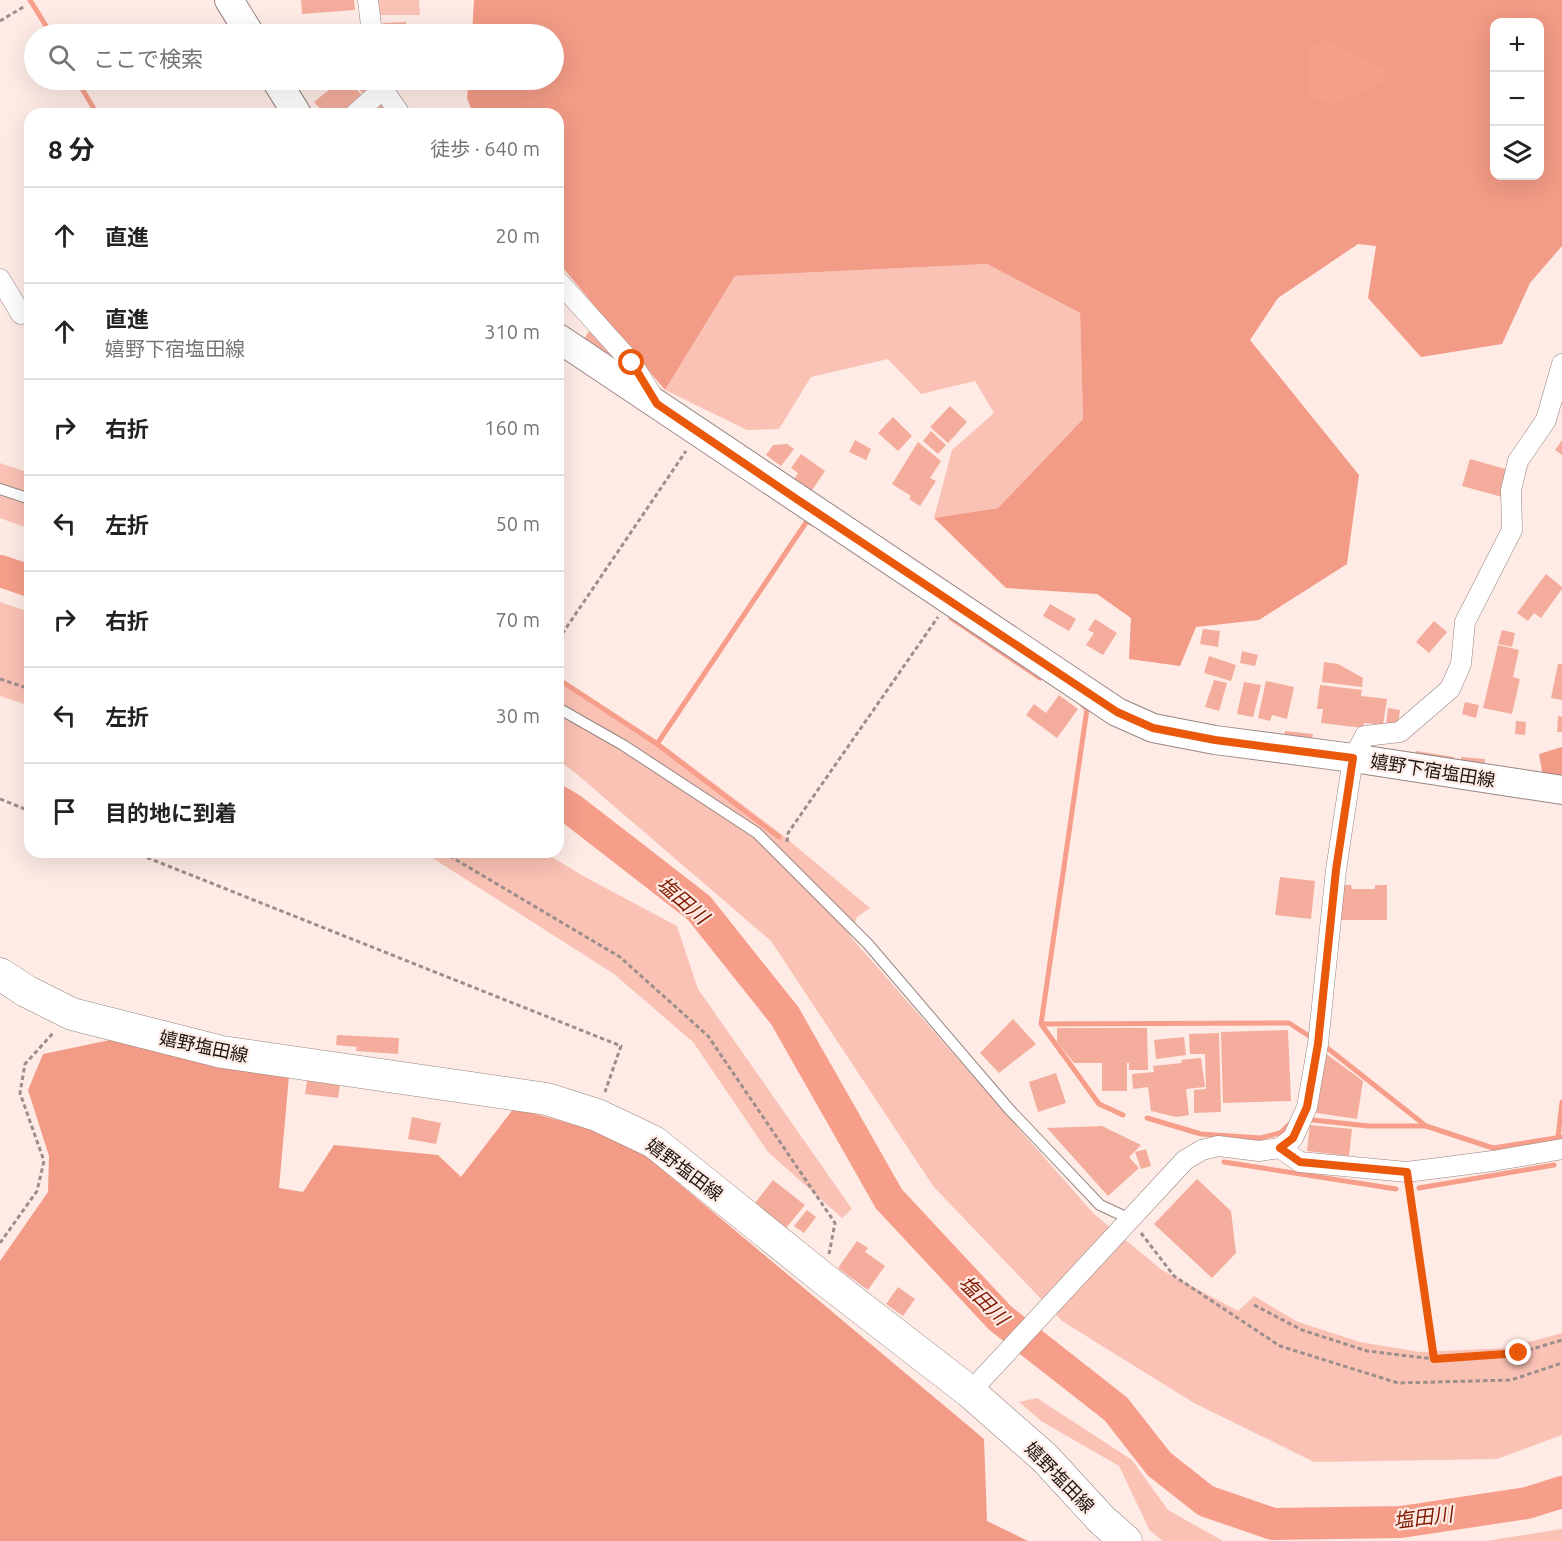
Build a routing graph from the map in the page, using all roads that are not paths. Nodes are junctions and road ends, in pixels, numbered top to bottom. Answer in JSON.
{"nodes":[{"id":1,"x":229,"y":0,"type":"edge"},
{"id":2,"x":368,"y":0,"type":"edge"},
{"id":3,"x":243,"y":24,"type":"edge"},
{"id":4,"x":371,"y":24,"type":"edge"},
{"id":5,"x":282,"y":90,"type":"edge"},
{"id":6,"x":377,"y":90,"type":"edge"},
{"id":7,"x":385,"y":90,"type":"edge"},
{"id":8,"x":293,"y":108,"type":"edge"},
{"id":9,"x":361,"y":108,"type":"edge"},
{"id":10,"x":396,"y":108,"type":"edge"},
{"id":11,"x":0,"y":279,"type":"edge"},
{"id":12,"x":564,"y":288,"type":"edge"},
{"id":13,"x":24,"y":312,"type":"edge"},
{"id":14,"x":564,"y":343,"type":"edge"},
{"id":15,"x":1562,"y":364,"type":"edge"},
{"id":16,"x":657,"y":404,"type":"junction"},
{"id":17,"x":0,"y":489,"type":"edge"},
{"id":18,"x":24,"y":497,"type":"edge"},
{"id":19,"x":564,"y":711,"type":"edge"},
{"id":20,"x":1353,"y":758,"type":"junction"},
{"id":21,"x":1562,"y":790,"type":"edge"},
{"id":22,"x":0,"y":974,"type":"edge"},
{"id":23,"x":1280,"y":1148,"type":"junction"},
{"id":24,"x":1562,"y":1149,"type":"edge"},
{"id":25,"x":1127,"y":1223,"type":"junction"},
{"id":26,"x":978,"y":1384,"type":"junction"},
{"id":27,"x":1126,"y":1541,"type":"edge"}],
"edges":[{"from":1,"to":3,"type":"main road"},
{"from":2,"to":4,"type":"street"},
{"from":5,"to":8,"type":"main road"},
{"from":6,"to":9,"type":"street"},
{"from":7,"to":10,"type":"street"},
{"from":11,"to":13,"type":"street"},
{"from":12,"to":16,"type":"street"},
{"from":14,"to":16,"type":"main road","name":"嬉野下宿塩田線"},
{"from":15,"to":20,"type":"street"},
{"from":16,"to":20,"type":"main road","name":"嬉野下宿塩田線"},
{"from":17,"to":18,"type":"lane"},
{"from":19,"to":25,"type":"lane"},
{"from":20,"to":21,"type":"main road","name":"嬉野下宿塩田線"},
{"from":20,"to":23,"type":"street"},
{"from":22,"to":26,"type":"main road","name":"嬉野塩田線"},
{"from":23,"to":24,"type":"street"},
{"from":23,"to":25,"type":"street"},
{"from":25,"to":26,"type":"street"},
{"from":26,"to":27,"type":"main road","name":"嬉野塩田線"}]}
